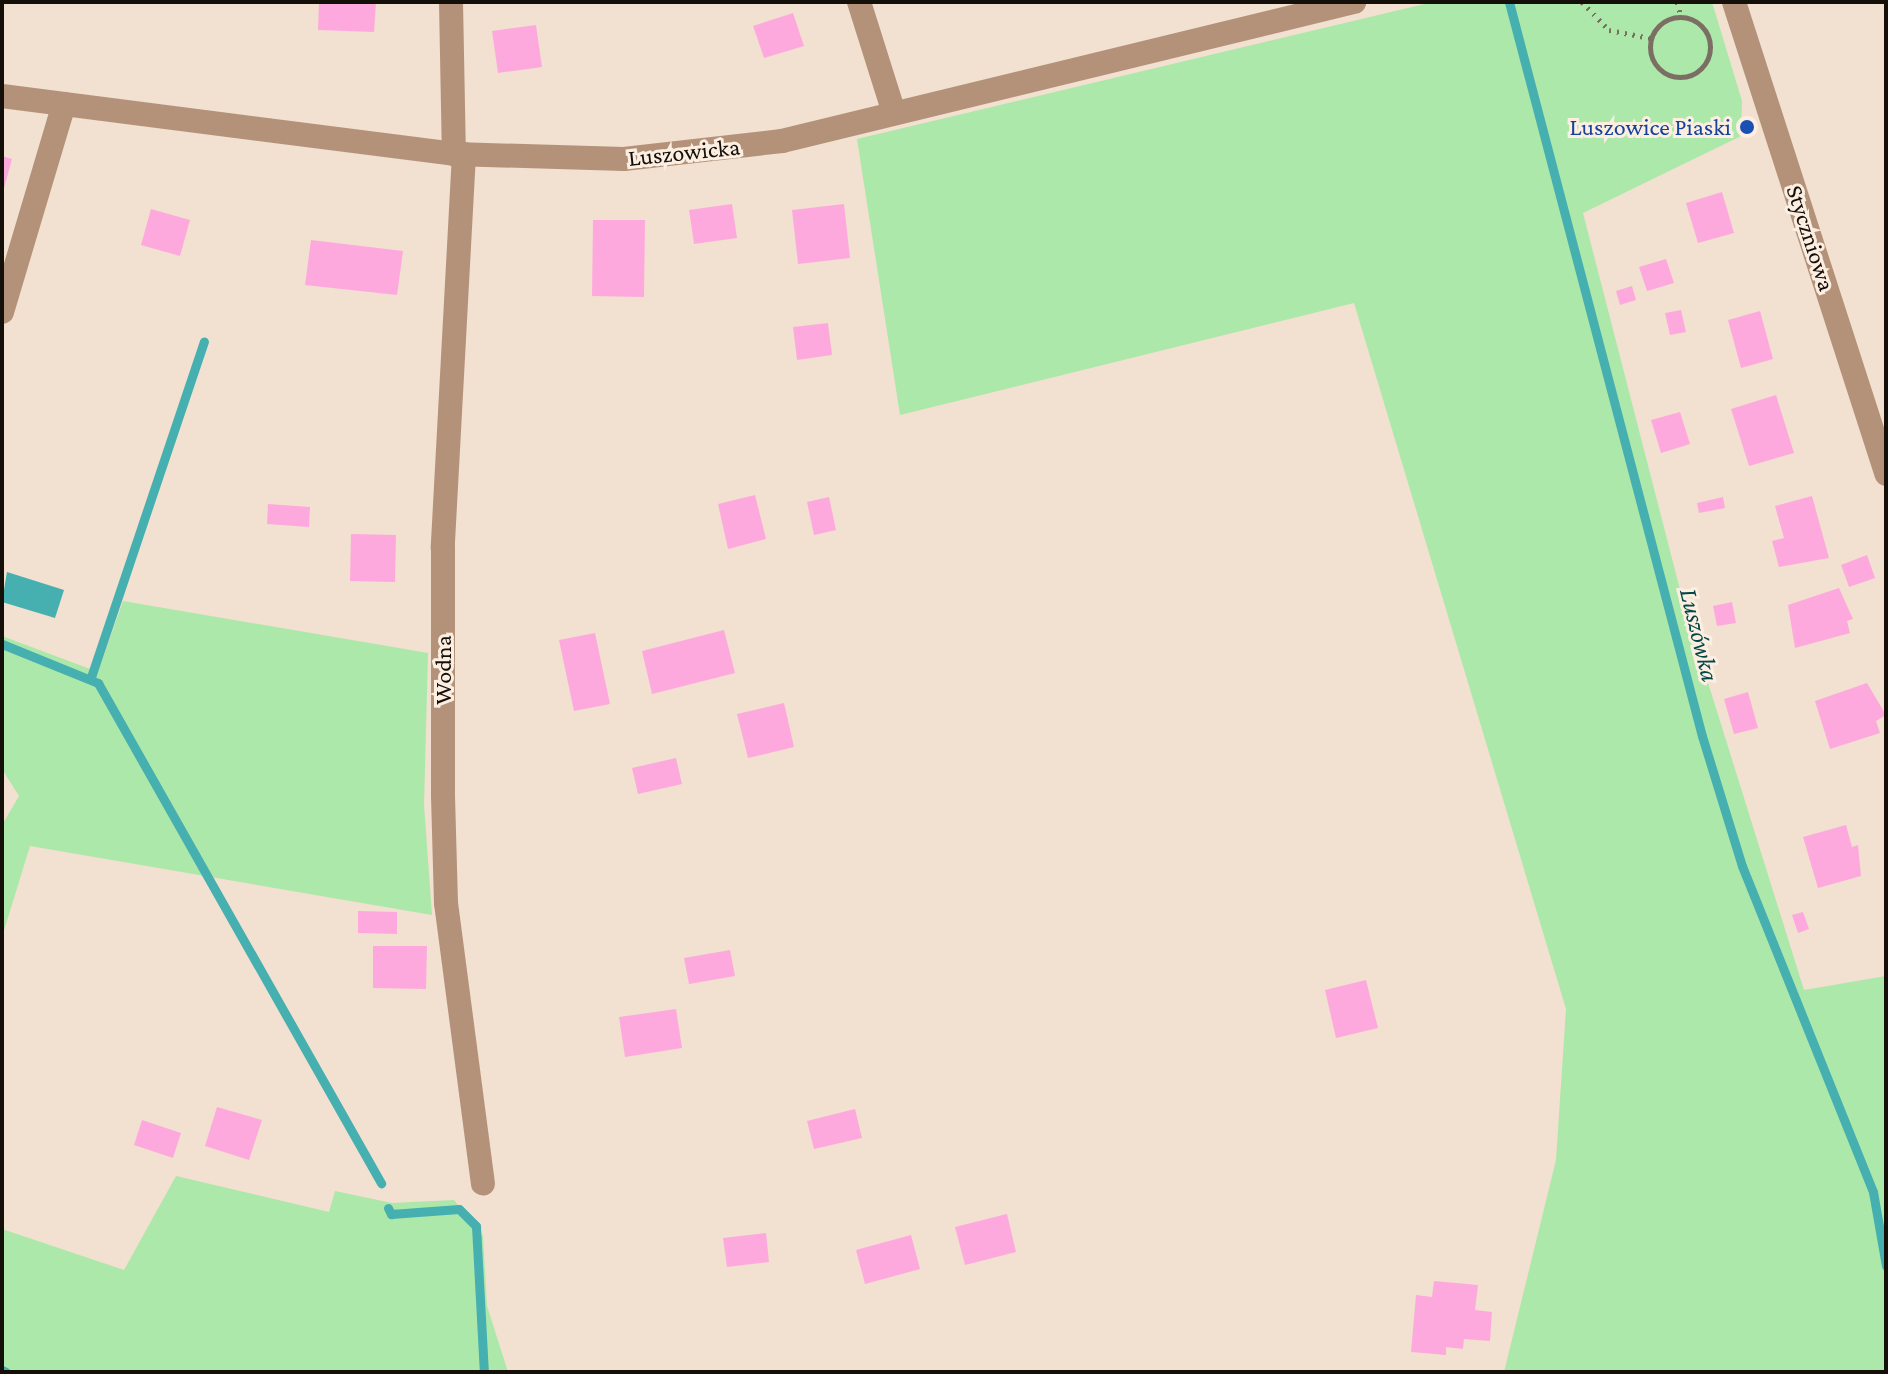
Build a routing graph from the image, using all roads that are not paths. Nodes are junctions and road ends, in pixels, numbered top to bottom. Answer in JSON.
{"nodes":[{"id":1,"x":451,"y":2,"type":"edge"},
{"id":2,"x":859,"y":2,"type":"edge"},
{"id":3,"x":1354,"y":2,"type":"edge"},
{"id":4,"x":1734,"y":2,"type":"edge"},
{"id":5,"x":2,"y":96,"type":"edge"},
{"id":6,"x":64,"y":104,"type":"junction"},
{"id":7,"x":894,"y":113,"type":"junction"},
{"id":8,"x":459,"y":154,"type":"junction"},
{"id":9,"x":2,"y":312,"type":"edge"},
{"id":10,"x":1886,"y":474,"type":"edge"},
{"id":11,"x":483,"y":1184,"type":"dead end"}],
"edges":[{"from":1,"to":8,"type":"street","name":"Wodna"},
{"from":2,"to":7,"type":"street"},
{"from":3,"to":7,"type":"street","name":"Luszowicka"},
{"from":4,"to":10,"type":"street","name":"Styczniowa"},
{"from":5,"to":6,"type":"street","name":"Luszowicka"},
{"from":6,"to":8,"type":"street","name":"Luszowicka"},
{"from":6,"to":9,"type":"street"},
{"from":7,"to":8,"type":"street","name":"Luszowicka"},
{"from":8,"to":11,"type":"street","name":"Wodna"}]}
